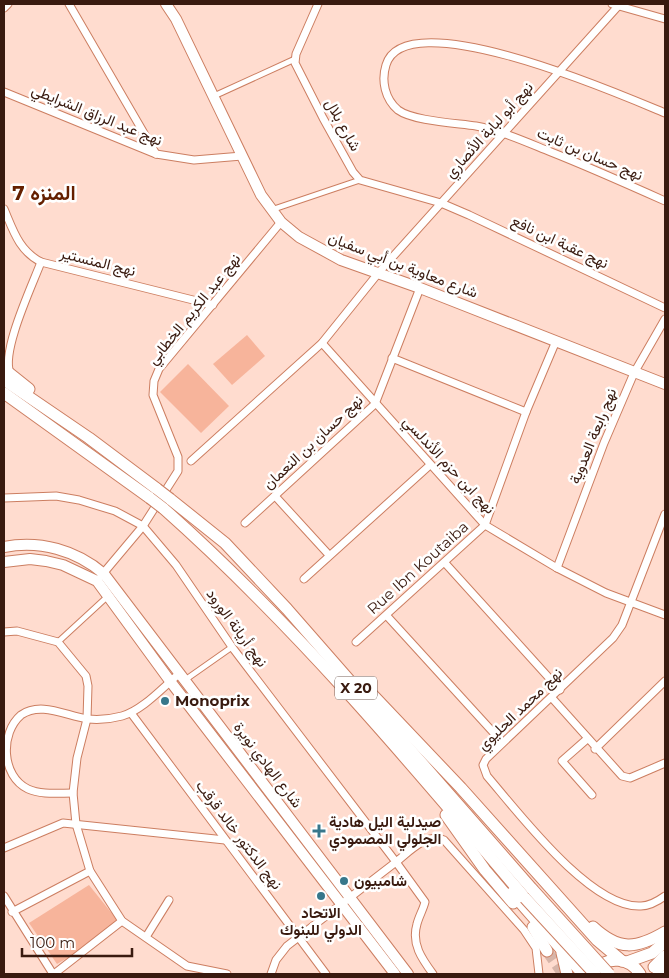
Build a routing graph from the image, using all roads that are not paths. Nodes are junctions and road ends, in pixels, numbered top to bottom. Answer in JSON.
{"nodes":[{"id":1,"x":8,"y":4,"type":"edge"},
{"id":2,"x":70,"y":4,"type":"edge"},
{"id":3,"x":166,"y":4,"type":"edge"},
{"id":4,"x":318,"y":4,"type":"edge"},
{"id":5,"x":617,"y":5,"type":"edge"},
{"id":6,"x":4,"y":8,"type":"edge"},
{"id":7,"x":665,"y":19,"type":"edge"},
{"id":8,"x":295,"y":60,"type":"junction"},
{"id":9,"x":560,"y":70,"type":"junction"},
{"id":10,"x":4,"y":92,"type":"edge"},
{"id":11,"x":214,"y":96,"type":"junction"},
{"id":12,"x":665,"y":113,"type":"edge"},
{"id":13,"x":504,"y":133,"type":"junction"},
{"id":14,"x":156,"y":154,"type":"junction"},
{"id":15,"x":242,"y":156,"type":"junction"},
{"id":16,"x":360,"y":180,"type":"junction"},
{"id":17,"x":665,"y":201,"type":"edge"},
{"id":18,"x":441,"y":204,"type":"junction"},
{"id":19,"x":4,"y":209,"type":"edge"},
{"id":20,"x":271,"y":210,"type":"junction"},
{"id":21,"x":281,"y":222,"type":"junction"},
{"id":22,"x":41,"y":262,"type":"junction"},
{"id":23,"x":378,"y":274,"type":"junction"},
{"id":24,"x":420,"y":288,"type":"junction"},
{"id":25,"x":214,"y":305,"type":"junction"},
{"id":26,"x":665,"y":308,"type":"edge"},
{"id":27,"x":665,"y":319,"type":"edge"},
{"id":28,"x":11,"y":341,"type":"junction"},
{"id":29,"x":556,"y":341,"type":"junction"},
{"id":30,"x":322,"y":344,"type":"junction"},
{"id":31,"x":4,"y":348,"type":"edge"},
{"id":32,"x":392,"y":358,"type":"junction"},
{"id":33,"x":634,"y":372,"type":"junction"},
{"id":34,"x":6,"y":374,"type":"edge"},
{"id":35,"x":665,"y":384,"type":"edge"},
{"id":36,"x":4,"y":394,"type":"edge"},
{"id":37,"x":375,"y":404,"type":"junction"},
{"id":38,"x":526,"y":412,"type":"junction"},
{"id":39,"x":191,"y":461,"type":"dead end"},
{"id":40,"x":430,"y":465,"type":"junction"},
{"id":41,"x":154,"y":493,"type":"junction"},
{"id":42,"x":274,"y":496,"type":"junction"},
{"id":43,"x":4,"y":498,"type":"edge"},
{"id":44,"x":166,"y":503,"type":"junction"},
{"id":45,"x":665,"y":514,"type":"edge"},
{"id":46,"x":245,"y":523,"type":"dead end"},
{"id":47,"x":485,"y":525,"type":"junction"},
{"id":48,"x":144,"y":526,"type":"junction"},
{"id":49,"x":4,"y":547,"type":"edge"},
{"id":50,"x":328,"y":555,"type":"junction"},
{"id":51,"x":4,"y":562,"type":"edge"},
{"id":52,"x":445,"y":564,"type":"junction"},
{"id":53,"x":557,"y":568,"type":"junction"},
{"id":54,"x":100,"y":577,"type":"junction"},
{"id":55,"x":304,"y":579,"type":"dead end"},
{"id":56,"x":108,"y":596,"type":"junction"},
{"id":57,"x":632,"y":604,"type":"junction"},
{"id":58,"x":287,"y":609,"type":"junction"},
{"id":59,"x":665,"y":615,"type":"edge"},
{"id":60,"x":387,"y":616,"type":"junction"},
{"id":61,"x":4,"y":632,"type":"edge"},
{"id":62,"x":58,"y":642,"type":"junction"},
{"id":63,"x":356,"y":642,"type":"dead end"},
{"id":64,"x":232,"y":647,"type":"junction"},
{"id":65,"x":327,"y":670,"type":"junction"},
{"id":66,"x":183,"y":676,"type":"junction"},
{"id":67,"x":170,"y":681,"type":"junction"},
{"id":68,"x":665,"y":681,"type":"edge"},
{"id":69,"x":560,"y":690,"type":"junction"},
{"id":70,"x":552,"y":698,"type":"junction"},
{"id":71,"x":131,"y":713,"type":"junction"},
{"id":72,"x":87,"y":719,"type":"junction"},
{"id":73,"x":586,"y":739,"type":"junction"},
{"id":74,"x":502,"y":742,"type":"junction"},
{"id":75,"x":595,"y":749,"type":"junction"},
{"id":76,"x":665,"y":763,"type":"edge"},
{"id":77,"x":73,"y":794,"type":"junction"},
{"id":78,"x":592,"y":795,"type":"dead end"},
{"id":79,"x":446,"y":815,"type":"junction"},
{"id":80,"x":76,"y":824,"type":"junction"},
{"id":81,"x":225,"y":840,"type":"junction"},
{"id":82,"x":4,"y":848,"type":"edge"},
{"id":83,"x":396,"y":862,"type":"junction"},
{"id":84,"x":532,"y":867,"type":"junction"},
{"id":85,"x":90,"y":871,"type":"junction"},
{"id":86,"x":528,"y":893,"type":"junction"},
{"id":87,"x":4,"y":896,"type":"edge"},
{"id":88,"x":665,"y":896,"type":"edge"},
{"id":89,"x":169,"y":900,"type":"dead end"},
{"id":90,"x":345,"y":900,"type":"junction"},
{"id":91,"x":12,"y":912,"type":"junction"},
{"id":92,"x":122,"y":921,"type":"junction"},
{"id":93,"x":665,"y":932,"type":"edge"},
{"id":94,"x":299,"y":935,"type":"junction"},
{"id":95,"x":146,"y":937,"type":"junction"},
{"id":96,"x":665,"y":942,"type":"edge"},
{"id":97,"x":547,"y":951,"type":"tunnel mouth"},
{"id":98,"x":562,"y":951,"type":"junction"},
{"id":99,"x":665,"y":956,"type":"edge"},
{"id":100,"x":624,"y":961,"type":"junction"},
{"id":101,"x":187,"y":966,"type":"junction"},
{"id":102,"x":659,"y":970,"type":"edge"},
{"id":103,"x":54,"y":974,"type":"edge"},
{"id":104,"x":186,"y":974,"type":"edge"},
{"id":105,"x":228,"y":974,"type":"edge"},
{"id":106,"x":271,"y":974,"type":"edge"},
{"id":107,"x":326,"y":974,"type":"edge"},
{"id":108,"x":395,"y":974,"type":"edge"},
{"id":109,"x":408,"y":974,"type":"edge"},
{"id":110,"x":433,"y":974,"type":"edge"},
{"id":111,"x":540,"y":974,"type":"edge"},
{"id":112,"x":567,"y":974,"type":"edge"},
{"id":113,"x":583,"y":974,"type":"edge"},
{"id":114,"x":594,"y":974,"type":"edge"},
{"id":115,"x":609,"y":974,"type":"edge"},
{"id":116,"x":640,"y":974,"type":"edge"}],
"edges":[{"from":1,"to":6,"type":"street"},
{"from":2,"to":14,"type":"street"},
{"from":3,"to":11,"type":"main road","name":"شارع معاوية بن أبي سفيان"},
{"from":4,"to":8,"type":"street"},
{"from":5,"to":7,"type":"street"},
{"from":5,"to":9,"type":"street","name":"نهج أبو لبابة الأنصاري"},
{"from":8,"to":11,"type":"street"},
{"from":8,"to":16,"type":"street","name":"شارع بلال"},
{"from":9,"to":12,"type":"street","name":"نهج حسان بن ثابت"},
{"from":9,"to":13,"type":"street","name":"نهج أبو لبابة الأنصاري"},
{"from":9,"to":13,"type":"street","name":"نهج حسان بن ثابت"},
{"from":10,"to":14,"type":"street","name":"نهج عبد الرزاق الشرايطي"},
{"from":11,"to":15,"type":"main road","name":"شارع معاوية بن أبي سفيان"},
{"from":13,"to":17,"type":"street","name":"نهج حسان بن ثابت"},
{"from":13,"to":18,"type":"street","name":"نهج أبو لبابة الأنصاري"},
{"from":14,"to":15,"type":"street","name":"نهج عبد الرزاق الشرايطي"},
{"from":15,"to":20,"type":"main road","name":"شارع معاوية بن أبي سفيان"},
{"from":16,"to":18,"type":"street"},
{"from":16,"to":20,"type":"street"},
{"from":18,"to":23,"type":"street","name":"نهج أبو لبابة الأنصاري"},
{"from":18,"to":26,"type":"street","name":"نهج عقبة ابن نافع"},
{"from":19,"to":22,"type":"street","name":"نهج المنستير"},
{"from":20,"to":21,"type":"main road","name":"شارع معاوية بن أبي سفيان"},
{"from":21,"to":23,"type":"main road","name":"شارع معاوية بن أبي سفيان"},
{"from":21,"to":25,"type":"street","name":"نهج عبد الكريم الخطابي"},
{"from":22,"to":25,"type":"street","name":"نهج المنستير"},
{"from":22,"to":28,"type":"street"},
{"from":23,"to":24,"type":"main road","name":"شارع معاوية بن أبي سفيان"},
{"from":23,"to":30,"type":"street","name":"نهج أبو لبابة الأنصاري"},
{"from":24,"to":29,"type":"main road","name":"شارع معاوية بن أبي سفيان"},
{"from":24,"to":32,"type":"street","name":"نهج حسان بن النعمان"},
{"from":25,"to":48,"type":"street","name":"نهج عبد الكريم الخطابي"},
{"from":27,"to":33,"type":"street","name":"نهج رابعة العدوية"},
{"from":28,"to":31,"type":"street"},
{"from":28,"to":34,"type":"street"},
{"from":29,"to":33,"type":"main road","name":"شارع معاوية بن أبي سفيان"},
{"from":29,"to":38,"type":"street","name":"Rue Ibn Koutaiba"},
{"from":30,"to":37,"type":"street","name":"نهج ابن حزم الأندلسي"},
{"from":30,"to":39,"type":"street","name":"نهج أبو لبابة الأنصاري"},
{"from":32,"to":37,"type":"street","name":"نهج حسان بن النعمان"},
{"from":32,"to":38,"type":"street"},
{"from":33,"to":35,"type":"main road","name":"شارع معاوية بن أبي سفيان"},
{"from":33,"to":53,"type":"street","name":"نهج رابعة العدوية"},
{"from":34,"to":41,"type":"highway","number":"X 20"},
{"from":36,"to":41,"type":"highway","number":"X 20"},
{"from":37,"to":40,"type":"street","name":"نهج ابن حزم الأندلسي"},
{"from":37,"to":42,"type":"street","name":"نهج حسان بن النعمان"},
{"from":38,"to":47,"type":"street","name":"Rue Ibn Koutaiba"},
{"from":40,"to":47,"type":"street","name":"نهج ابن حزم الأندلسي"},
{"from":40,"to":50,"type":"street"},
{"from":41,"to":44,"type":"highway","number":"X 20","bridge":true},
{"from":42,"to":46,"type":"street","name":"نهج حسان بن النعمان"},
{"from":42,"to":50,"type":"street"},
{"from":43,"to":48,"type":"street","name":"نهج أريانة الورود"},
{"from":44,"to":58,"type":"highway","number":"X 20"},
{"from":44,"to":65,"type":"highway","number":"X 20"},
{"from":45,"to":57,"type":"street","name":"نهج محمد الحليوي"},
{"from":47,"to":52,"type":"street","name":"Rue Ibn Koutaiba"},
{"from":47,"to":53,"type":"street","name":"نهج ابن حزم الأندلسي"},
{"from":48,"to":54,"type":"street","name":"نهج عبد الكريم الخطابي"},
{"from":48,"to":64,"type":"street","name":"نهج أريانة الورود"},
{"from":49,"to":54,"type":"main road","name":"شارع الهادي نويرة"},
{"from":50,"to":55,"type":"street"},
{"from":51,"to":54,"type":"main road","name":"شارع الهادي نويرة"},
{"from":52,"to":60,"type":"street","name":"Rue Ibn Koutaiba"},
{"from":52,"to":69,"type":"street"},
{"from":53,"to":57,"type":"street","name":"نهج ابن حزم الأندلسي"},
{"from":54,"to":56,"type":"main road","name":"شارع الهادي نويرة"},
{"from":54,"to":66,"type":"main road","name":"شارع الهادي نويرة"},
{"from":56,"to":62,"type":"street"},
{"from":56,"to":67,"type":"main road","name":"شارع الهادي نويرة"},
{"from":57,"to":59,"type":"street","name":"نهج ابن حزم الأندلسي"},
{"from":57,"to":69,"type":"street","name":"نهج محمد الحليوي"},
{"from":58,"to":84,"type":"highway"},
{"from":58,"to":86,"type":"highway","number":"X 20"},
{"from":60,"to":63,"type":"street","name":"Rue Ibn Koutaiba"},
{"from":60,"to":74,"type":"street"},
{"from":61,"to":62,"type":"street"},
{"from":62,"to":72,"type":"street"},
{"from":64,"to":66,"type":"street"},
{"from":64,"to":83,"type":"street","name":"نهج أريانة الورود"},
{"from":65,"to":79,"type":"highway"},
{"from":65,"to":86,"type":"highway","number":"X 20"},
{"from":66,"to":67,"type":"street"},
{"from":66,"to":90,"type":"main road","name":"شارع الهادي نويرة"},
{"from":67,"to":71,"type":"street"},
{"from":67,"to":90,"type":"main road","name":"شارع الهادي نويرة"},
{"from":68,"to":75,"type":"street"},
{"from":69,"to":70,"type":"street","name":"نهج محمد الحليوي"},
{"from":70,"to":73,"type":"street"},
{"from":70,"to":74,"type":"street","name":"نهج محمد الحليوي"},
{"from":71,"to":72,"type":"street"},
{"from":71,"to":81,"type":"street","name":"نهج الدكتور خالد قرقب"},
{"from":72,"to":77,"type":"street"},
{"from":72,"to":77,"type":"street"},
{"from":73,"to":75,"type":"street"},
{"from":73,"to":78,"type":"street"},
{"from":74,"to":88,"type":"street","name":"نهج محمد الحليوي"},
{"from":75,"to":76,"type":"street"},
{"from":77,"to":80,"type":"street"},
{"from":79,"to":97,"type":"highway"},
{"from":79,"to":98,"type":"highway"},
{"from":80,"to":81,"type":"street"},
{"from":80,"to":82,"type":"street"},
{"from":80,"to":85,"type":"street"},
{"from":81,"to":94,"type":"street","name":"نهج الدكتور خالد قرقب"},
{"from":83,"to":90,"type":"street"},
{"from":83,"to":110,"type":"street","name":"نهج أريانة الورود"},
{"from":83,"to":111,"type":"street"},
{"from":84,"to":93,"type":"highway"},
{"from":84,"to":100,"type":"highway"},
{"from":85,"to":91,"type":"street"},
{"from":85,"to":92,"type":"street"},
{"from":86,"to":114,"type":"highway","number":"X 20","bridge":true},
{"from":86,"to":115,"type":"highway","number":"X 20","bridge":true},
{"from":87,"to":91,"type":"street"},
{"from":89,"to":95,"type":"street"},
{"from":90,"to":94,"type":"street"},
{"from":90,"to":108,"type":"main road","name":"شارع الهادي نويرة"},
{"from":90,"to":109,"type":"main road","name":"شارع الهادي نويرة"},
{"from":91,"to":103,"type":"street"},
{"from":92,"to":95,"type":"street"},
{"from":92,"to":103,"type":"street"},
{"from":94,"to":106,"type":"street"},
{"from":94,"to":107,"type":"street","name":"نهج الدكتور خالد قرقب"},
{"from":95,"to":101,"type":"street"},
{"from":96,"to":100,"type":"highway"},
{"from":98,"to":112,"type":"highway"},
{"from":98,"to":113,"type":"highway"},
{"from":99,"to":102,"type":"highway"},
{"from":100,"to":114,"type":"highway"},
{"from":100,"to":116,"type":"highway"},
{"from":101,"to":104,"type":"street"},
{"from":101,"to":105,"type":"street"}]}
